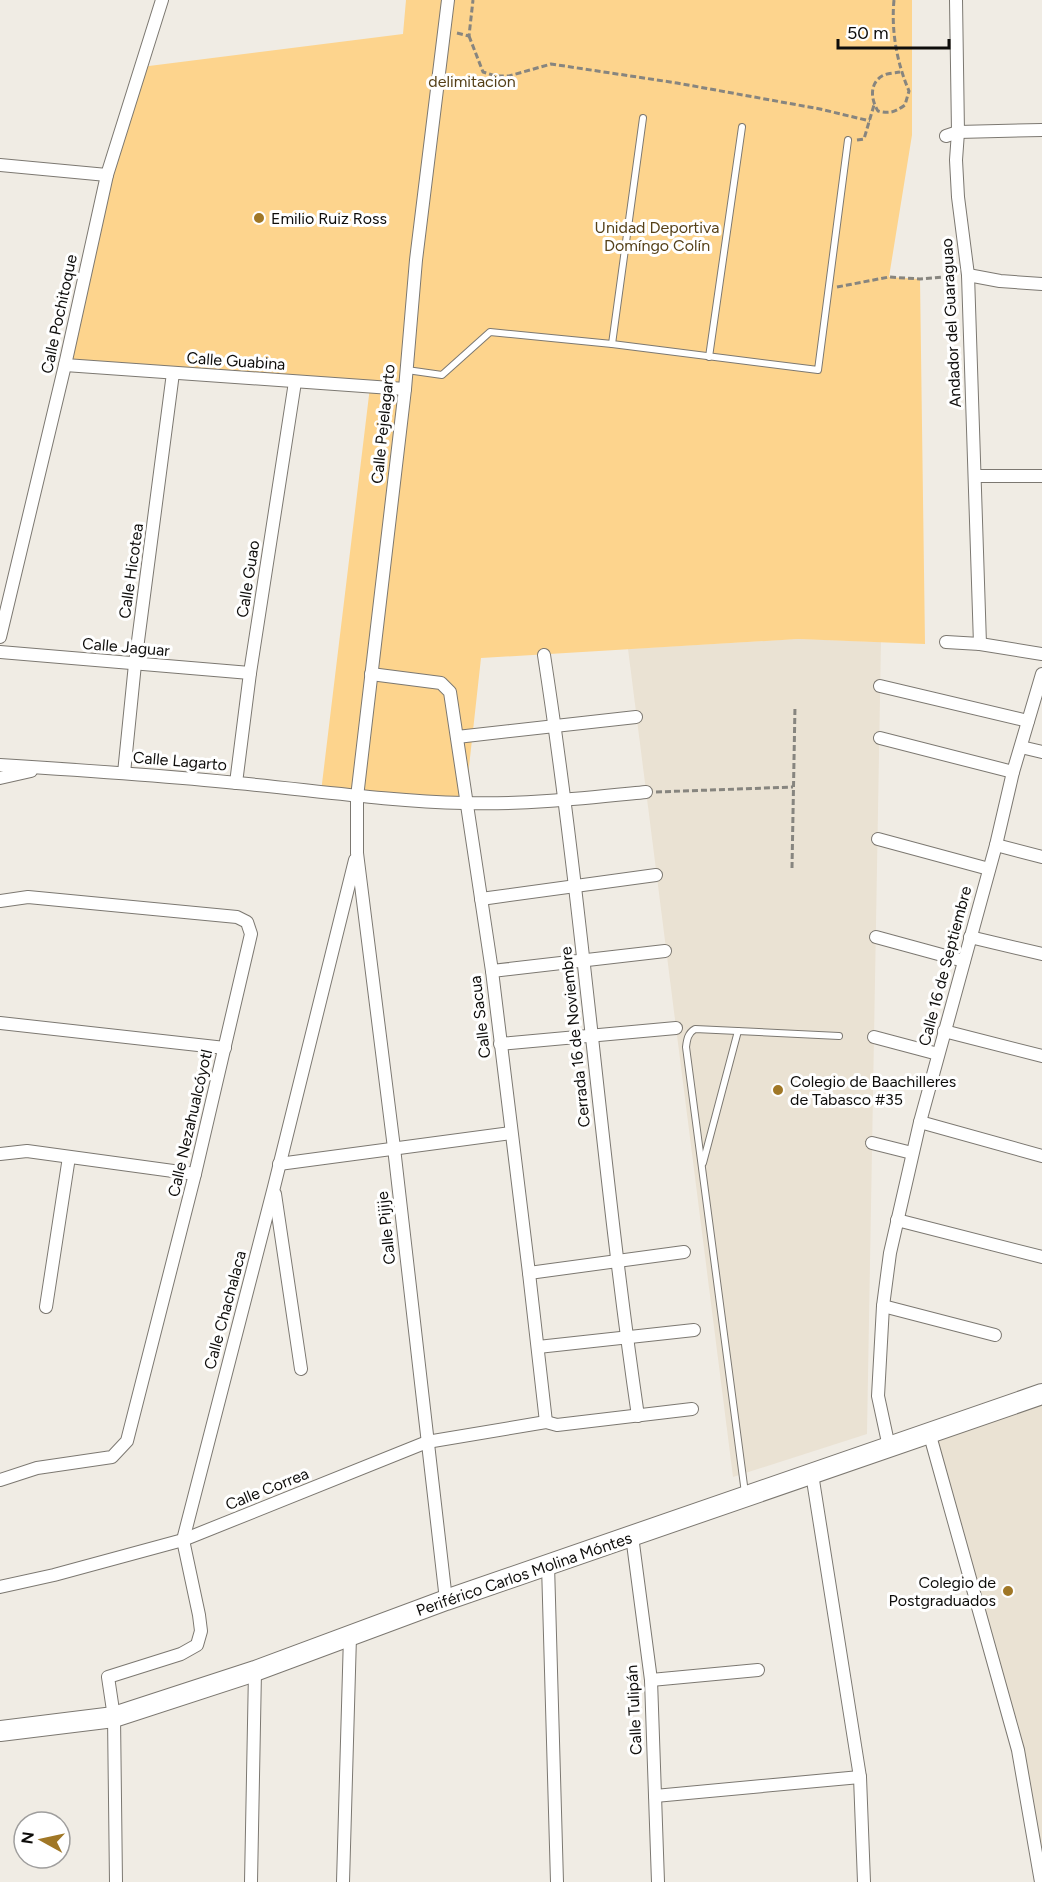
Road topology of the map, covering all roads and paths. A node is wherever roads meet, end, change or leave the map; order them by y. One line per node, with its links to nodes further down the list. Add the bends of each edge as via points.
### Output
1 (162, 0): 18 (street, Calle Pochitoque)
2 (448, 0): 6 (street, Calle Pejelagarto)
3 (473, 0): 7 (path)
4 (894, 0): 8 (path)
5 (956, 0): 14 (street, Andador del Guaraguao)
6 (444, 29): 7 (path); 25 (street, Calle Pejelagarto)
7 (469, 36): 11 (path, via 483,72 495,76 551,64 776,101)
8 (900, 72): 9 (path, via 878,79 872,89); 9 (path, via 909,91 905,105 887,113 878,111)
9 (874, 105): 11 (path)
10 (644, 118): 22 (lane)
11 (870, 121): 16 (path, via 864,139)
12 (742, 128): 23 (lane)
13 (1042, 130): 14 (street)
14 (958, 132): 15 (street); 19 (street, Andador del Guaraguao, via 958,197)
15 (946, 136)
16 (848, 140): 21 (lane)
17 (0, 165): 18 (street)
18 (107, 175): 24 (street, Calle Pochitoque)
19 (968, 275): 20 (street); 21 (path, via 889,277); 29 (street, Andador del Guaraguao)
20 (1042, 284)
21 (830, 288): 23 (lane, via 818,370)
22 (612, 344): 23 (lane); 25 (lane, via 490,332 442,375)
23 (709, 357)
24 (65, 365): 26 (street, Calle Guabina); 31 (street, Calle Pochitoque)
25 (406, 370): 28 (street, Calle Pejelagarto)
26 (173, 373): 27 (street, Calle Guabina); 37 (street, Calle Hicotea)
27 (295, 382): 28 (street, Calle Guabina); 38 (street, Calle Guao)
28 (405, 389): 39 (street, Calle Pejelagarto)
29 (976, 476): 30 (street); 33 (street, Andador del Guaraguao)
30 (1042, 476)
31 (0, 638)
32 (946, 642): 33 (street)
33 (980, 644): 35 (street)
34 (0, 652): 37 (street, Calle Jaguar)
35 (1042, 654)
36 (544, 655): 45 (street, Cerrada 16 de Noviembre)
37 (135, 664): 38 (street, Calle Jaguar); 53 (street, Calle Hicotea)
38 (250, 673): 55 (street, Calle Guao)
39 (371, 674): 46 (street, Calle Sacua, via 441,683 450,692); 58 (street, Calle Pejelagarto)
40 (1042, 674): 44 (street, Calle 16 de Septiembre)
41 (880, 686): 44 (street)
42 (795, 706): 56 (path)
43 (636, 717): 45 (street)
44 (1028, 721): 48 (street, Calle 16 de Septiembre)
45 (555, 726): 46 (street); 59 (street, Cerrada 16 de Noviembre)
46 (457, 737): 60 (street, Calle Sacua)
47 (880, 738): 52 (street)
48 (1021, 747): 49 (street); 52 (street, Calle 16 de Septiembre)
49 (1042, 752)
50 (0, 765): 51 (street, Calle Lagarto)
51 (42, 768): 53 (street, Calle Lagarto); 54 (street)
52 (1013, 772): 62 (street, Calle 16 de Septiembre)
53 (124, 773): 55 (street, Calle Lagarto)
54 (0, 778)
55 (236, 783): 58 (street, Calle Lagarto)
56 (793, 787): 57 (path); 65 (path)
57 (646, 792): 59 (street, Calle Lagarto)
58 (357, 797): 60 (street, Calle Lagarto); 63 (street, Calle Pejelagarto)
59 (565, 800): 60 (street, Calle Lagarto); 68 (street, Cerrada 16 de Noviembre)
60 (465, 803): 69 (street, Calle Sacua)
61 (878, 839): 66 (street)
62 (996, 845): 64 (street); 66 (street, Calle 16 de Septiembre)
63 (357, 853): 92 (street, Calle Pijije); 97 (street, Calle Chachalaca)
64 (1042, 857)
65 (792, 868)
66 (989, 869): 72 (street, Calle 16 de Septiembre)
67 (656, 875): 68 (street)
68 (575, 886): 69 (street); 76 (street, Cerrada 16 de Noviembre)
69 (481, 899): 77 (street, Calle Sacua)
70 (0, 902): 86 (street, Calle Nezahualcóyotl, via 28,897 237,917 247,922 251,934)
71 (876, 937): 75 (street)
72 (970, 937): 74 (street); 75 (street, Calle 16 de Septiembre)
73 (665, 951): 76 (street)
74 (1042, 954)
75 (964, 961): 80 (street, Calle 16 de Septiembre)
76 (584, 962): 77 (street); 82 (street, Cerrada 16 de Noviembre)
77 (492, 971): 85 (street, Calle Sacua)
78 (0, 1023): 86 (street)
79 (676, 1028): 82 (street)
80 (945, 1030): 87 (street, Calle 16 de Septiembre); 88 (street)
81 (738, 1031): 83 (lane); 98 (lane); 98 (lane, via 695,1029 687,1039)
82 (591, 1034): 85 (street); 104 (street, Cerrada 16 de Noviembre)
83 (839, 1036)
84 (874, 1037): 87 (street)
85 (500, 1044): 90 (street, Calle Sacua)
86 (225, 1048): 99 (street, Calle Nezahualcóyotl)
87 (938, 1054): 89 (street, Calle 16 de Septiembre)
88 (1042, 1056)
89 (920, 1122): 93 (street, Calle 16 de Septiembre); 95 (street)
90 (511, 1133): 92 (street); 105 (street, Calle Sacua)
91 (872, 1143): 93 (street)
92 (394, 1148): 97 (street); 118 (street, Calle Pijije)
93 (912, 1153): 101 (street, Calle 16 de Septiembre)
94 (0, 1154): 96 (street, via 27,1151)
95 (1042, 1156)
96 (69, 1157): 99 (street); 107 (street)
97 (279, 1164): 100 (street, Calle Chachalaca)
98 (702, 1166): 122 (lane)
99 (195, 1174): 121 (street, Calle Nezahualcóyotl, via 127,1441 112,1457 37,1468)
100 (274, 1187): 112 (street); 124 (street, Calle Chachalaca)
101 (897, 1220): 103 (street); 106 (street, Calle 16 de Septiembre)
102 (684, 1252): 104 (street)
103 (1042, 1257)
104 (618, 1261): 105 (street); 110 (street, Cerrada 16 de Noviembre)
105 (529, 1272): 111 (street, Calle Sacua)
106 (883, 1306): 109 (street); 119 (street, Calle 16 de Septiembre, via 878,1396)
107 (46, 1307)
108 (694, 1330): 110 (street)
109 (995, 1335)
110 (627, 1336): 111 (street); 115 (street, Cerrada 16 de Noviembre)
111 (538, 1347): 116 (street, Calle Sacua)
112 (301, 1370)
113 (1031, 1400): 117 (main road, Periférico Carlos Molina Móntes)
114 (692, 1408): 115 (street, Calle Correa)
115 (638, 1416): 116 (street, Calle Correa, via 552,1425)
116 (546, 1422): 118 (street, Calle Correa)
117 (929, 1432): 119 (main road, Periférico Carlos Molina Móntes); 142 (street, via 1018,1750)
118 (427, 1442): 124 (street, Calle Correa); 127 (street, Calle Pijije)
119 (889, 1447): 120 (main road, Periférico Carlos Molina Móntes)
120 (812, 1474): 122 (main road, Periférico Carlos Molina Móntes); 134 (street)
121 (0, 1480)
122 (746, 1496): 123 (main road, Periférico Carlos Molina Móntes)
123 (632, 1536): 125 (main road, Periférico Carlos Molina Móntes); 131 (street, Calle Tulipán)
124 (183, 1540): 126 (street, Calle Correa); 132 (street, Calle Chachalaca, via 200,1623 197,1645 181,1654 108,1677)
125 (548, 1565): 127 (main road, Periférico Carlos Molina Móntes); 139 (street)
126 (0, 1587)
127 (446, 1600): 128 (main road, Periférico Carlos Molina Móntes)
128 (350, 1636): 130 (main road, Periférico Carlos Molina Móntes); 138 (street)
129 (758, 1670): 131 (street)
130 (255, 1671): 132 (main road, Periférico Carlos Molina Móntes); 137 (street)
131 (651, 1680): 135 (street, Calle Tulipán)
132 (114, 1717): 133 (main road, Periférico Carlos Molina Móntes); 136 (street)
133 (0, 1731)
134 (860, 1777): 135 (street); 141 (street)
135 (655, 1796): 140 (street, Calle Tulipán)
136 (116, 1882)
137 (251, 1882)
138 (343, 1882)
139 (557, 1882)
140 (658, 1882)
141 (864, 1882)
142 (1041, 1882)

